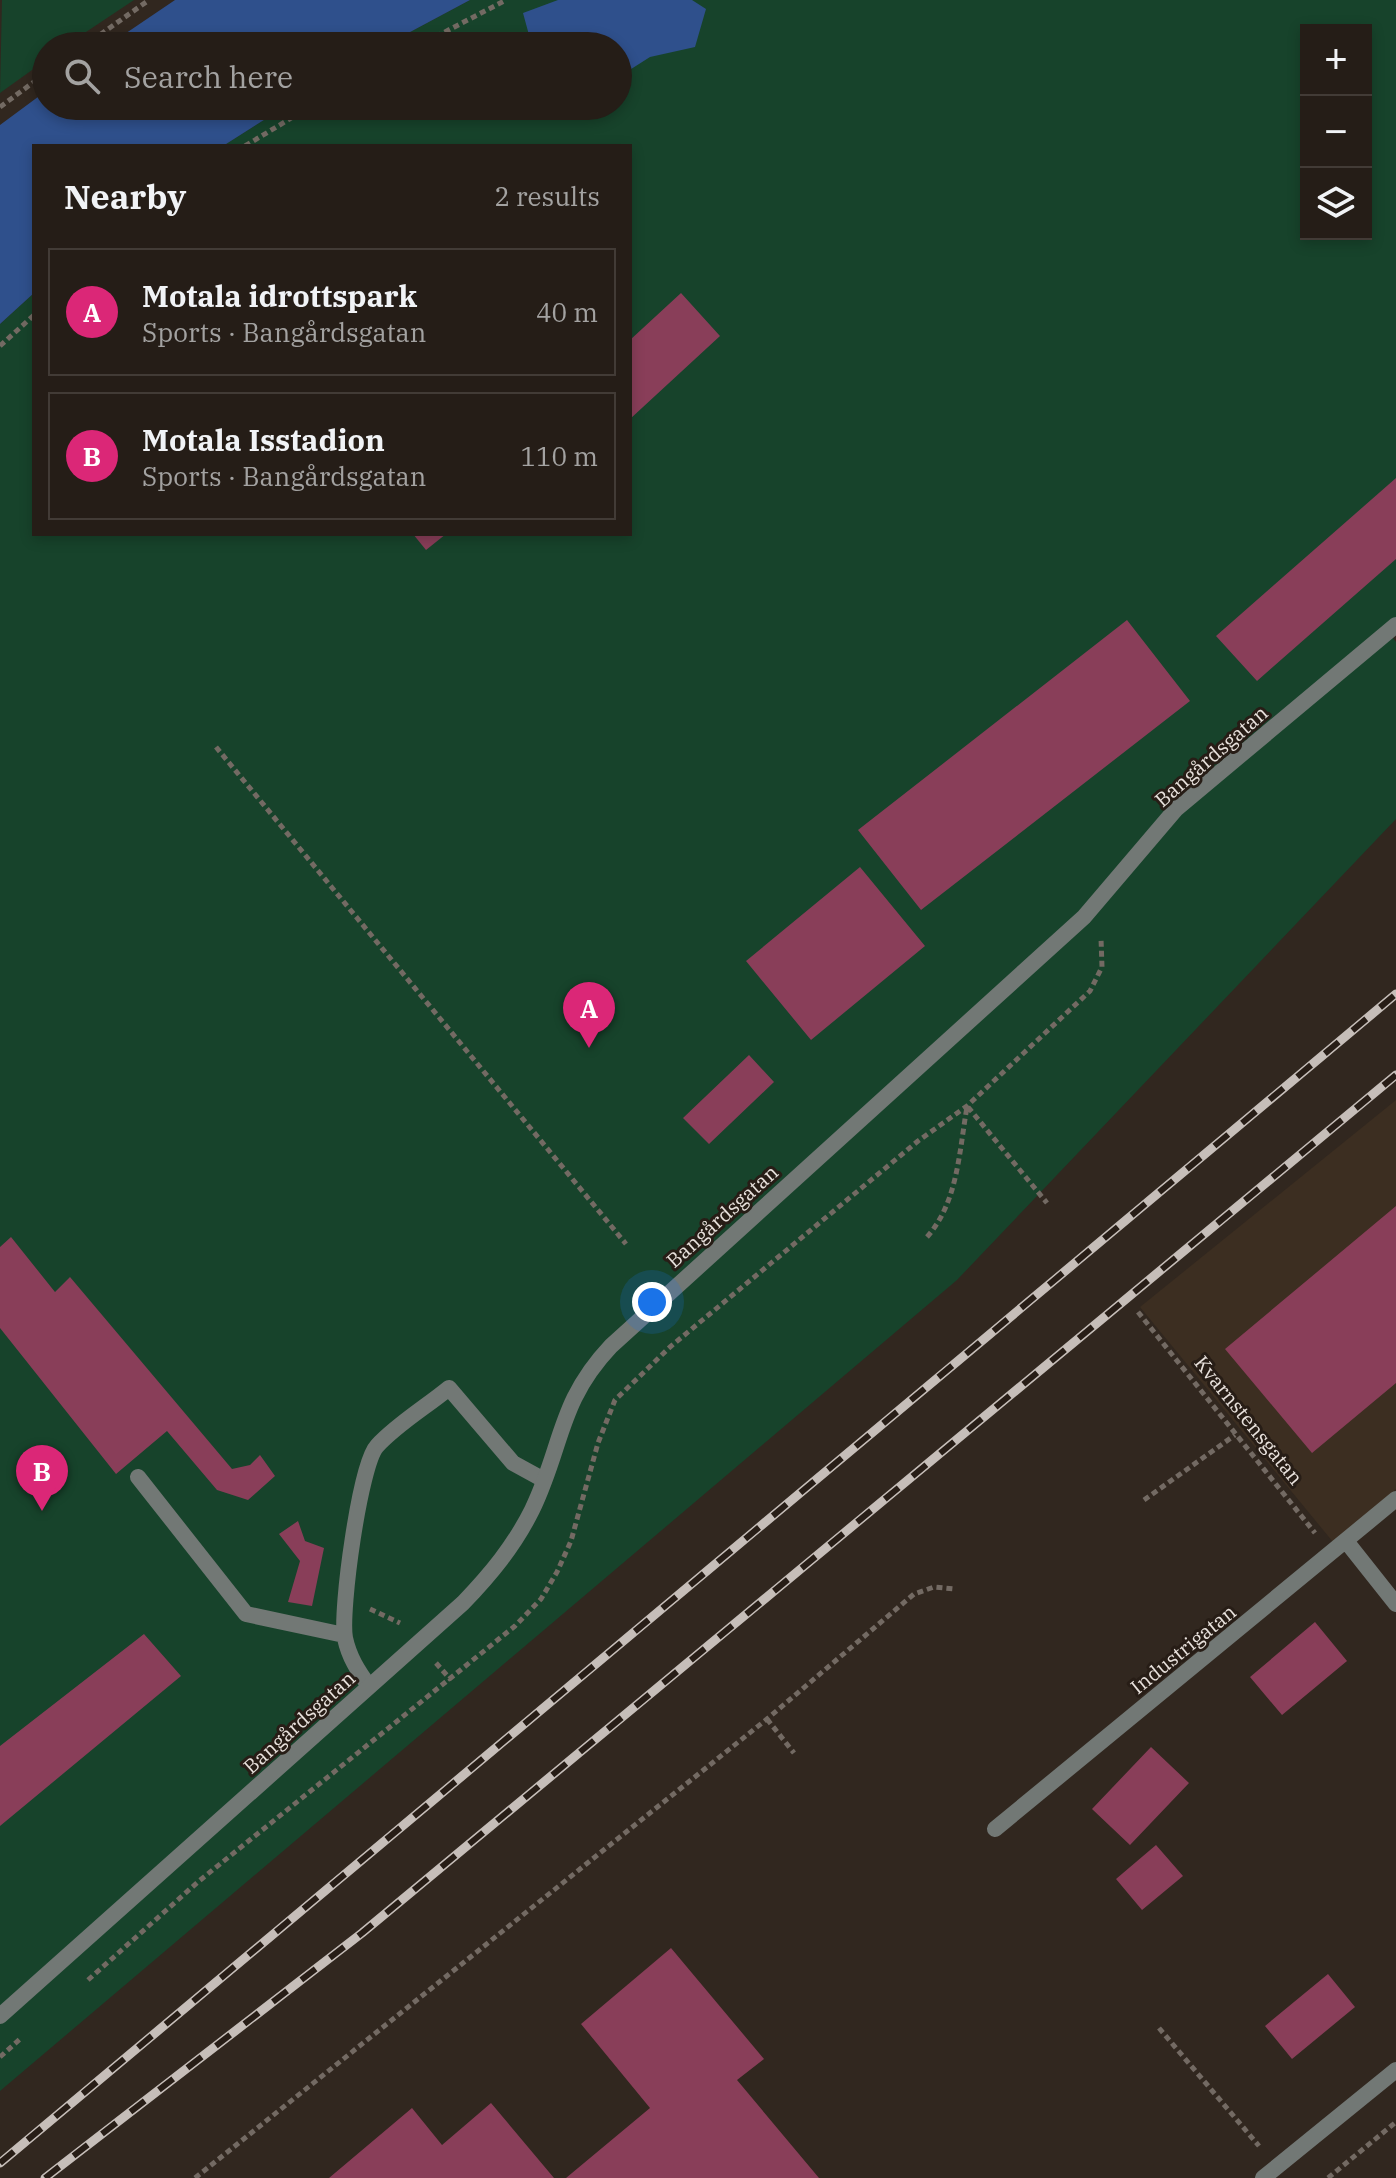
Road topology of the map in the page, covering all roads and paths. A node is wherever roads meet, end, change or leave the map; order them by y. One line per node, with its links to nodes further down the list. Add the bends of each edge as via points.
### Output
1 (149, 0): 3 (path)
2 (506, 0): 4 (path)
3 (104, 32)
4 (445, 32)
5 (32, 83): 6 (path)
6 (0, 107)
7 (288, 120): 8 (path)
8 (248, 144)
9 (32, 317): 10 (path)
10 (0, 346)
11 (1396, 625): 13 (street, Bangårdsgatan, via 1176,809)
12 (216, 747): 17 (path)
13 (1084, 917): 14 (path, via 1102,939 1098,980); 21 (street, Bangårdsgatan, via 611,1346 576,1390)
14 (967, 1106): 15 (path); 16 (path, via 952,1191)
15 (1047, 1203)
16 (927, 1237)
17 (626, 1244)
18 (1138, 1312): 19 (path, Kvarnstensgatan)
19 (1235, 1435): 23 (path); 25 (path, Kvarnstensgatan)
20 (138, 1477): 28 (street, via 246,1614)
21 (544, 1480): 28 (street, via 513,1463 449,1388 375,1448 351,1552); 29 (street, Bangårdsgatan, via 519,1533 493,1571)
22 (1396, 1499): 24 (street, Industrigatan)
23 (1144, 1500)
24 (1346, 1541): 25 (street, Industrigatan); 27 (street)
25 (1331, 1553): 32 (street, Industrigatan)
26 (954, 1589): 30 (path, via 934,1587 914,1594)
27 (1396, 1604)
28 (344, 1635): 29 (street, via 352,1663)
29 (369, 1686): 33 (street, Bangårdsgatan)
30 (767, 1719): 31 (path); 38 (path)
31 (794, 1753)
32 (995, 1829)
33 (0, 2016)
34 (1159, 2028): 37 (path)
35 (1396, 2070): 37 (street)
36 (1396, 2122): 40 (path)
37 (1277, 2166): 39 (street)
38 (195, 2178)
39 (1263, 2178)
40 (1328, 2178)

